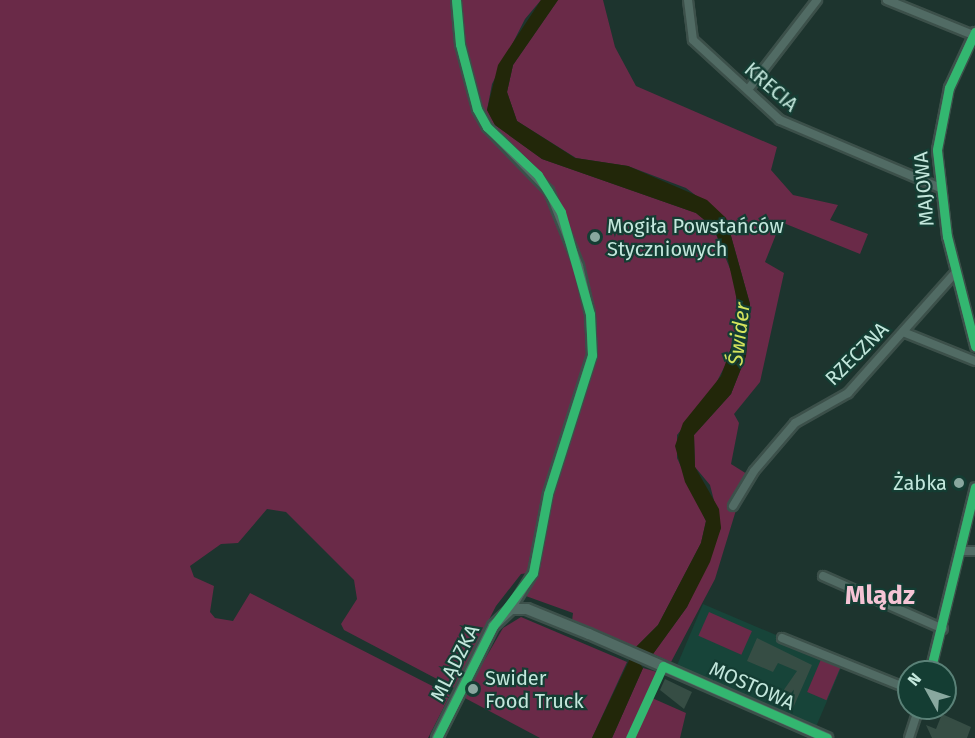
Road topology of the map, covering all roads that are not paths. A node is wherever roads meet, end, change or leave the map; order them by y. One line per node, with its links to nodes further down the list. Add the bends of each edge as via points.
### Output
1 (456, 0): 17 (street, via 460,44 477,109 487,127 549,191 579,266 590,314 592,355 549,494 533,573)
2 (688, 0): 6 (street, KRECIA, via 693,40)
3 (817, 0): 6 (street)
4 (887, 0): 5 (street)
5 (974, 33): 7 (street, MAJOWA, via 939,122)
6 (750, 87): 7 (street, KRECIA, via 780,120)
7 (940, 188): 8 (street, MAJOWA)
8 (954, 274): 9 (street, RZECZNA); 10 (street, MAJOWA)
9 (903, 332): 11 (street); 13 (street, RZECZNA, via 848,393 795,423 753,471)
10 (975, 346)
11 (975, 361)
12 (975, 487): 14 (street)
13 (733, 506)
14 (961, 551): 15 (street); 18 (street)
15 (975, 551)
16 (823, 576): 18 (street)
17 (511, 609): 23 (street, MLĄDZKA, via 493,626); 24 (street, MOSTOWA, via 527,609)
18 (943, 629): 20 (street)
19 (782, 638): 21 (street)
20 (934, 660)
21 (897, 684)
22 (915, 720): 25 (street)
23 (436, 738)
24 (827, 738)
25 (909, 738)

